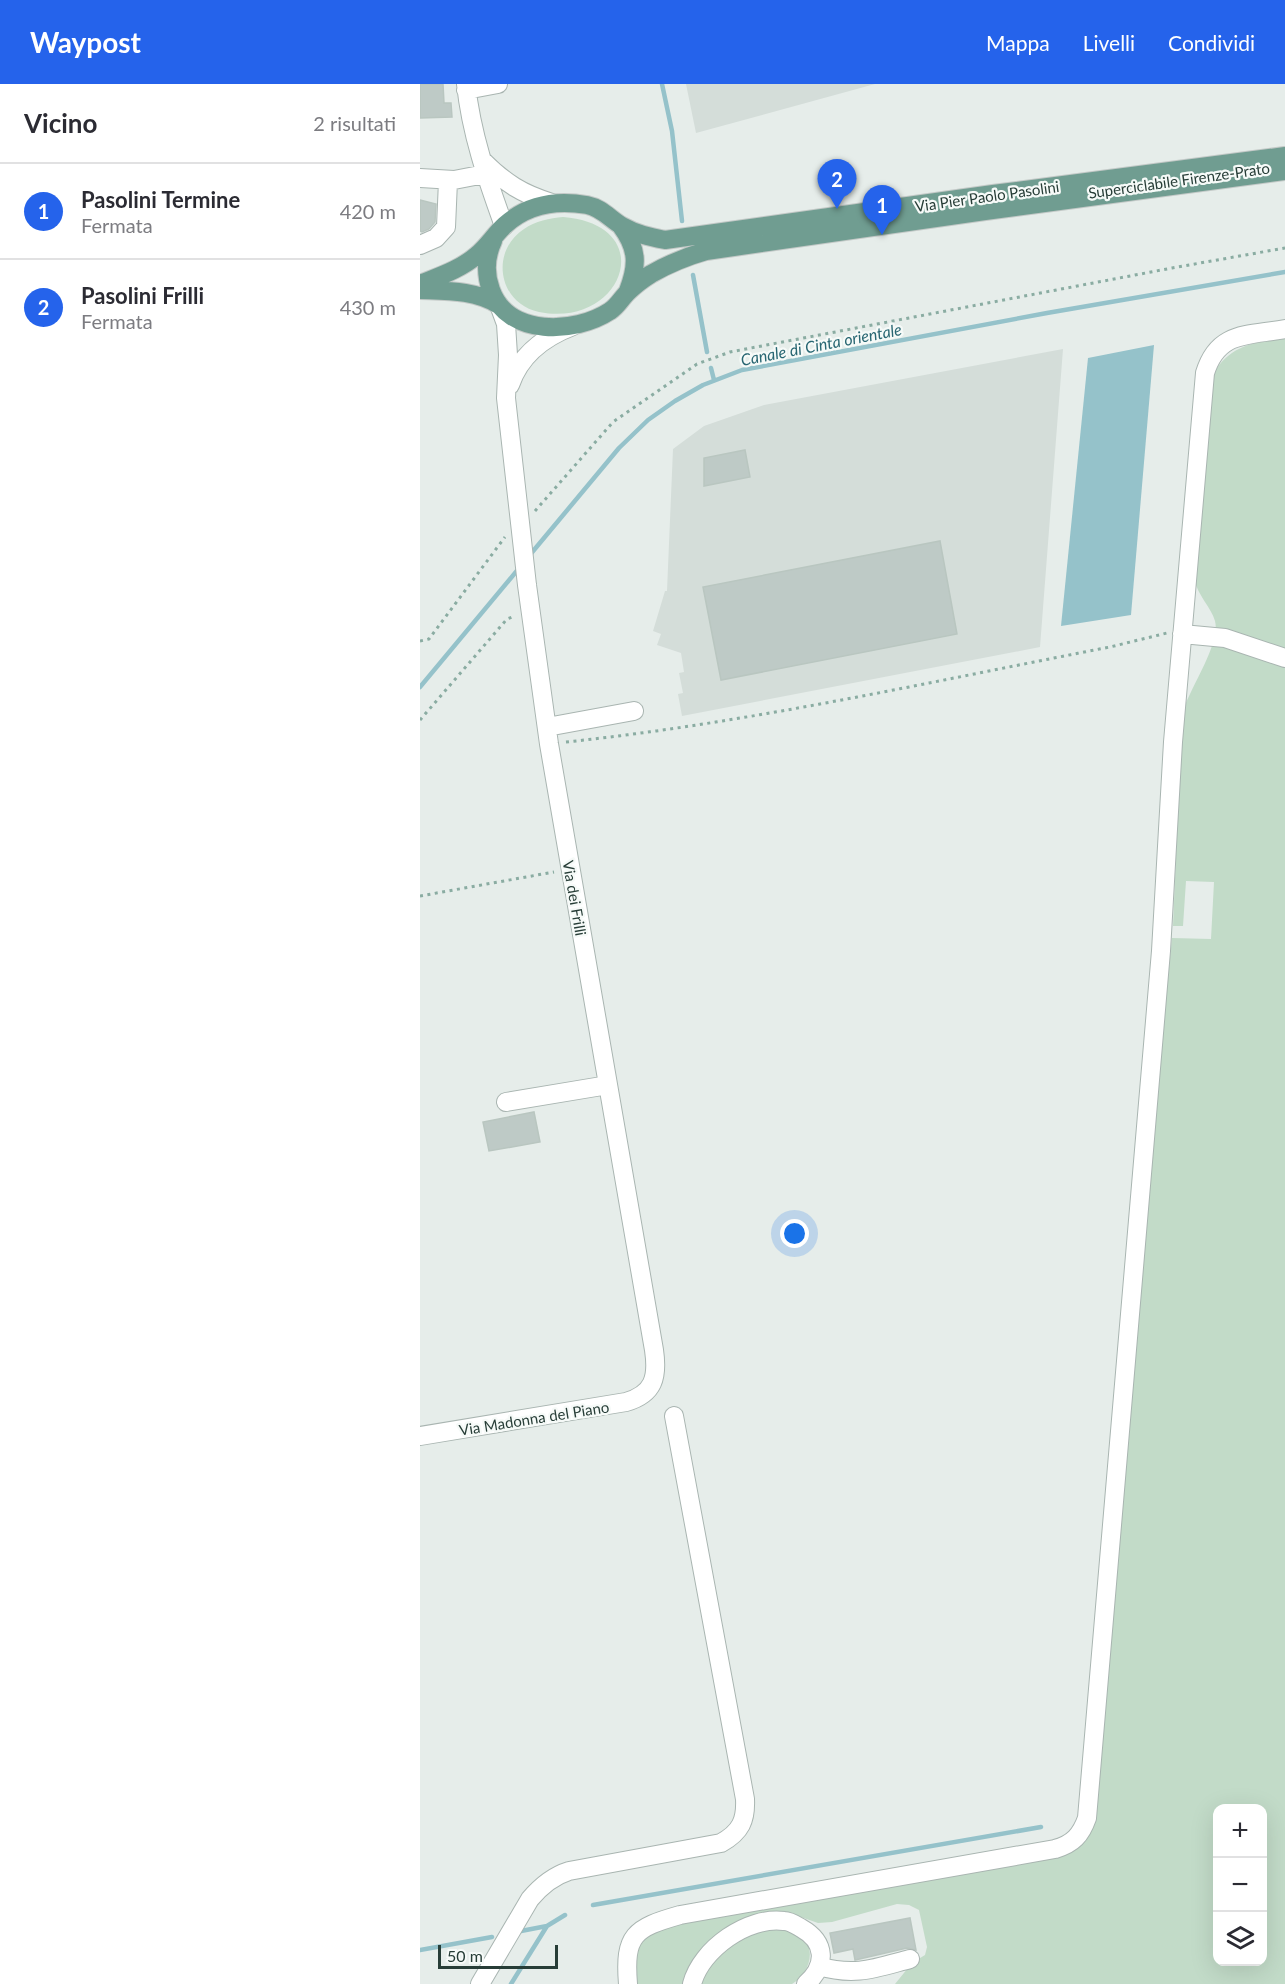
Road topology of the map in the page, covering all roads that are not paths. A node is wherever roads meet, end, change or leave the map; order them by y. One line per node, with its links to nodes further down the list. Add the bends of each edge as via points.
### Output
1 (498, 84): 2 (street)
2 (466, 87): 4 (street)
3 (1285, 156): 9 (main road, Via Pier Paolo Pasolini, via 665,240 640,235)
4 (483, 166): 7 (street); 8 (street, via 528,195); 10 (street)
5 (1285, 171): 14 (main road, Via Pier Paolo Pasolini, via 706,251 675,260)
6 (420, 178): 7 (street)
7 (448, 181): 11 (street, via 446,227 436,238)
8 (552, 203): 9 (main road, Via Pier Paolo Pasolini, via 588,206 603,211); 10 (main road, Via Pier Paolo Pasolini, via 519,214)
9 (620, 225): 14 (main road, Via Pier Paolo Pasolini, via 634,247 633,278)
10 (499, 231): 12 (main road, Via Pier Paolo Pasolini, via 468,262); 15 (main road, via 489,250 487,268 488,285)
11 (420, 245)
12 (420, 284)
13 (420, 290): 15 (main road, Via Pier Paolo Pasolini, via 481,295)
14 (628, 291): 16 (main road, Via Pier Paolo Pasolini, via 610,311)
15 (499, 305): 16 (main road, Via Pier Paolo Pasolini, via 530,325 555,329); 18 (street, Via dei Frilli, via 507,337)
16 (578, 324): 18 (street, Via dei Frilli, via 541,341 514,375)
17 (1285, 329): 19 (street, via 1231,339 1215,349 1209,359 1204,373)
18 (506, 399): 22 (street, Via dei Frilli)
19 (1175, 634): 20 (street, via 1225,638); 31 (street, via 1161,951 1084,1825 1072,1842 1055,1849 650,1923 634,1937 629,1948 625,1961)
20 (1285, 658)
21 (634, 711): 22 (street)
22 (548, 735): 23 (street, Via dei Frilli)
23 (608, 1085): 24 (street); 25 (street, Via dei Frilli, via 656,1362 654,1380)
24 (506, 1102)
25 (646, 1392): 27 (street, Via Madonna del Piano, via 635,1400 617,1404)
26 (674, 1416): 30 (street, via 745,1798 745,1816 737,1833 721,1843 561,1874 537,1890)
27 (420, 1436)
28 (910, 1959): 29 (street, via 857,1972)
29 (819, 1966): 32 (street, via 821,1951 811,1935 795,1924 772,1921 728,1937 705,1957); 33 (street)
30 (480, 1984)
31 (628, 1984)
32 (692, 1984)
33 (806, 1984)

